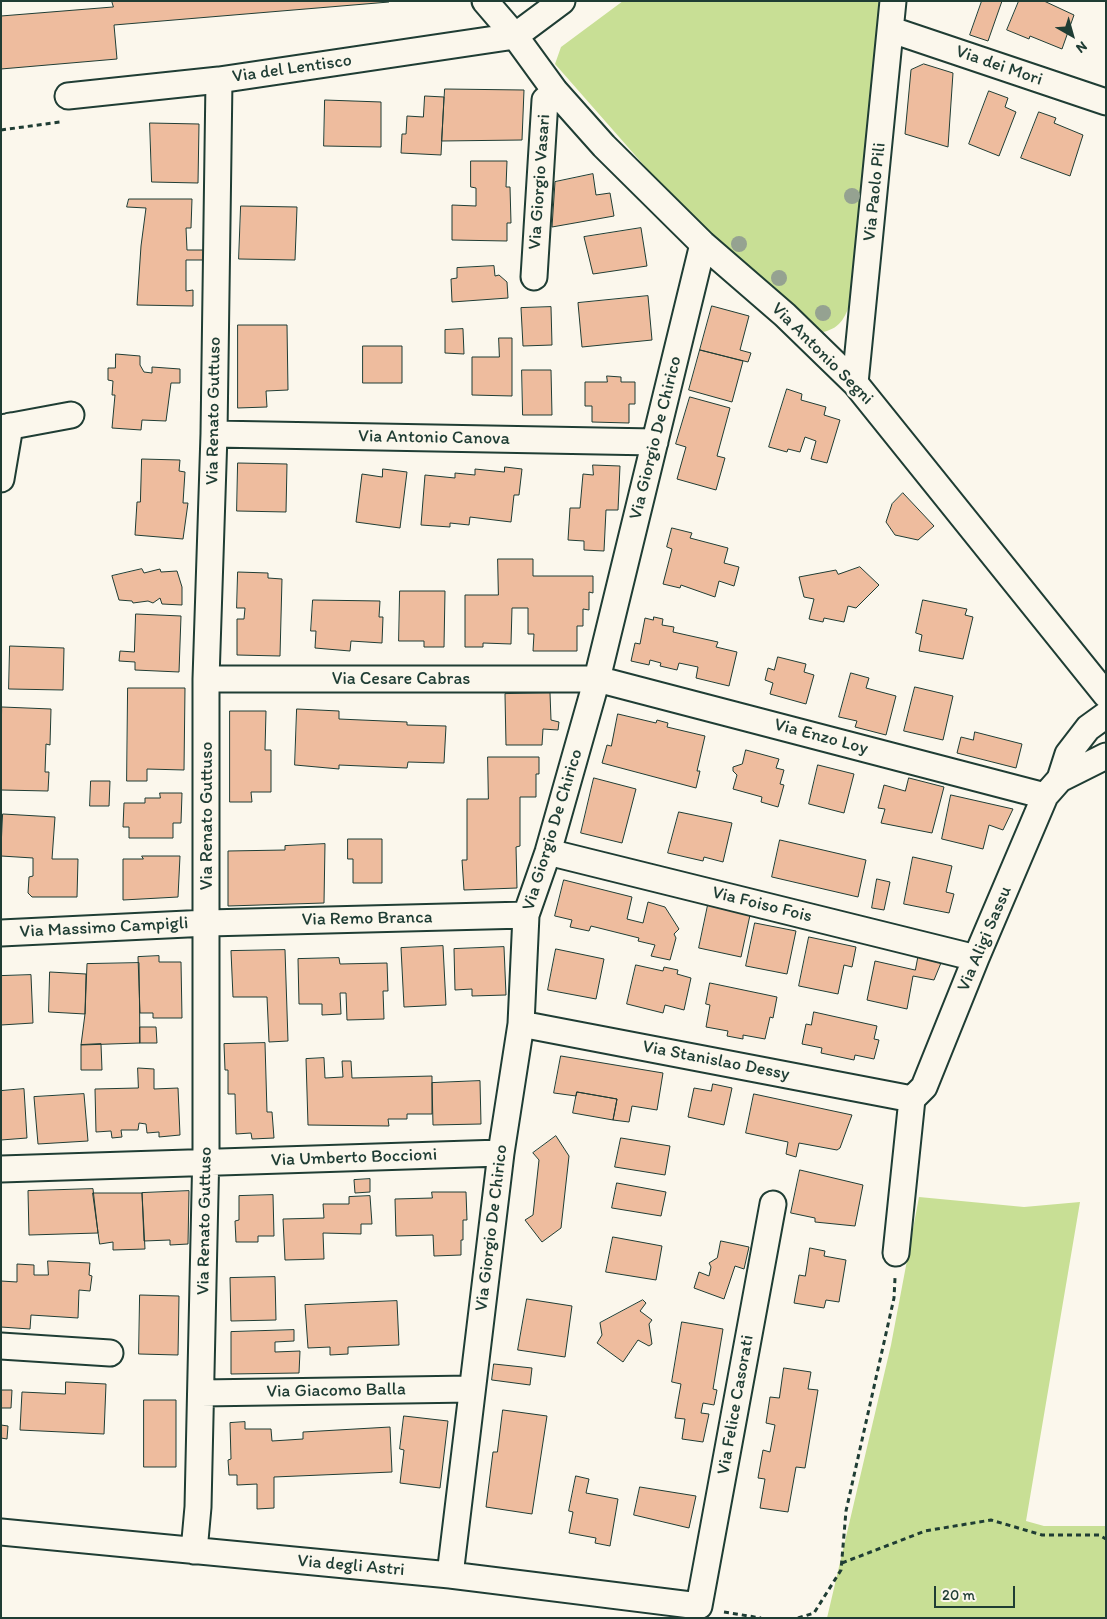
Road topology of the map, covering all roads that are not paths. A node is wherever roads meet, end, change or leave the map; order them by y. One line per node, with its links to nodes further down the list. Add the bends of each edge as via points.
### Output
1 (485, 1): 5 (street, Via Antonio Segni)
2 (562, 1): 5 (street)
3 (893, 1): 4 (street, Via Paolo Pili)
4 (892, 30): 9 (street, Via dei Mori); 12 (street, Via Paolo Pili)
5 (515, 36): 6 (street, Via del Lentisco); 7 (street, Via Antonio Segni)
6 (219, 80): 8 (street, Via del Lentisco); 15 (street, Via Renato Guttuso)
7 (555, 91): 10 (street, Via Antonio Segni, via 604,146); 11 (street, Via Giorgio Vasari, via 545,100)
8 (68, 96)
9 (1106, 102)
10 (702, 244): 12 (street, Via Antonio Segni, via 785,315); 16 (street, Via Giorgio De Chirico)
11 (534, 277)
12 (855, 383): 20 (street, Via Antonio Segni)
13 (71, 415): 14 (street)
14 (6, 427): 17 (street)
15 (214, 434): 16 (street, Via Antonio Canova); 18 (street, Via Renato Guttuso)
16 (655, 442): 19 (street, Via Giorgio De Chirico)
17 (1, 479)
18 (206, 679): 19 (street, Via Cesare Cabras); 26 (street, Via Renato Guttuso)
19 (597, 679): 23 (street, Via Enzo Loy); 24 (street, Via Giorgio De Chirico)
20 (1106, 695)
21 (1106, 715): 23 (street, Via Aligi Sassu, via 1088,728 1068,754)
22 (1106, 756): 23 (street)
23 (1053, 787): 28 (street, Via Aligi Sassu)
24 (548, 852): 25 (street, Via Giorgio De Chirico); 28 (street, Via Foiso Fois)
25 (526, 915): 26 (street, Via Remo Branca); 29 (street, Via Giorgio De Chirico)
26 (208, 923): 27 (street, Via Massimo Campigli); 32 (street, Via Renato Guttuso)
27 (1, 933)
28 (976, 958): 30 (street, Via Aligi Sassu, via 924,1087)
29 (521, 1024): 30 (street, Via Stanislao Dessy); 31 (street, Via Giorgio De Chirico)
30 (912, 1099): 35 (street)
31 (501, 1153): 32 (street, Via Umberto Boccioni); 38 (street, Via Giorgio De Chirico)
32 (206, 1162): 33 (street, Via Umberto Boccioni); 39 (street, Via Renato Guttuso)
33 (1, 1169)
34 (773, 1204): 43 (street, Via Felice Casorati)
35 (896, 1253)
36 (1, 1346): 37 (street)
37 (110, 1353)
38 (471, 1389): 39 (street, Via Giacomo Balla); 42 (street, Via Giorgio De Chirico)
39 (201, 1393): 41 (street, Via Renato Guttuso)
40 (1, 1532): 41 (street, Via degli Astri)
41 (194, 1551): 42 (street, Via degli Astri)
42 (450, 1575): 43 (street, Via degli Astri)
43 (699, 1606)

